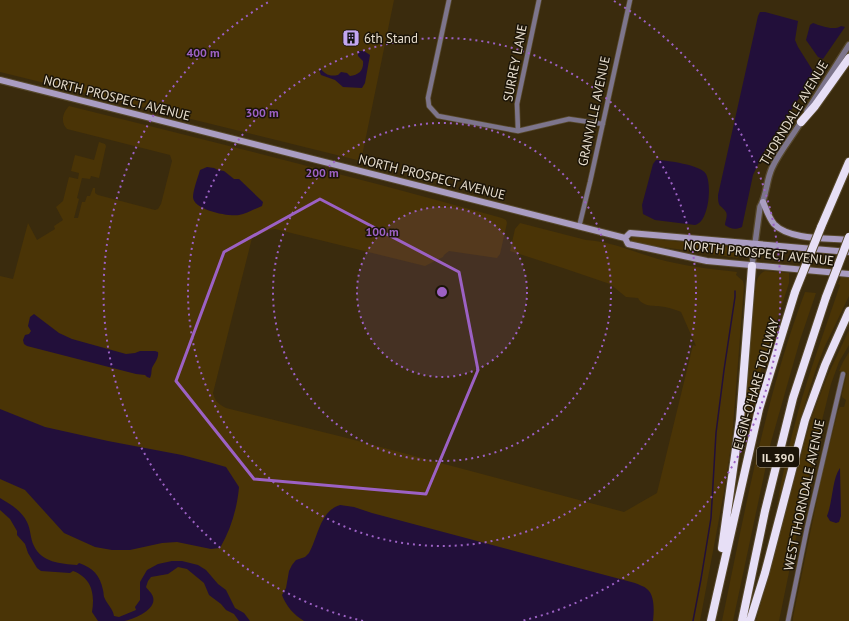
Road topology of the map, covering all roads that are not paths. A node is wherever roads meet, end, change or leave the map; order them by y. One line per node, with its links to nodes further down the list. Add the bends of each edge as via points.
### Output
1 (449, 0): 9 (street, via 428,98 429,106 438,116)
2 (539, 0): 9 (street, SURREY LANE, via 517,104)
3 (630, 0): 8 (street, GRANVILLE AVENUE)
4 (849, 45): 7 (street, THORNDALE AVENUE)
5 (849, 58): 7 (highway)
6 (0, 80): 12 (main road, NORTH PROSPECT AVENUE)
7 (801, 122): 11 (street, THORNDALE AVENUE, via 772,168)
8 (603, 124): 9 (street, via 569,119); 12 (street, GRANVILLE AVENUE)
9 (518, 131)
10 (849, 162): 22 (highway, ELGIN-O'HARE TOLLWAY / IL 390, bridge, via 795,292 759,409)
11 (763, 202): 15 (main road, via 774,224 785,232); 16 (street, THORNDALE AVENUE, via 760,207)
12 (579, 227): 14 (main road, NORTH PROSPECT AVENUE)
13 (849, 237): 24 (highway, IL 390, bridge, via 826,297 793,398 765,511)
14 (625, 238): 16 (main road, NORTH PROSPECT AVENUE, via 630,233); 18 (main road, NORTH PROSPECT AVENUE, via 628,244 659,252)
15 (849, 240)
16 (755, 245): 17 (main road, NORTH PROSPECT AVENUE); 18 (street, THORNDALE AVENUE)
17 (849, 252)
18 (752, 266): 19 (main road, NORTH PROSPECT AVENUE); 22 (highway, via 740,420)
19 (849, 274)
20 (849, 311): 25 (highway, via 825,365 805,420 765,574)
21 (843, 374): 26 (street, WEST THORNDALE AVENUE)
22 (715, 602): 23 (highway, ELGIN-O'HARE TOLLWAY / IL 390)
23 (711, 621)
24 (742, 621)
25 (750, 621)
26 (788, 621)

